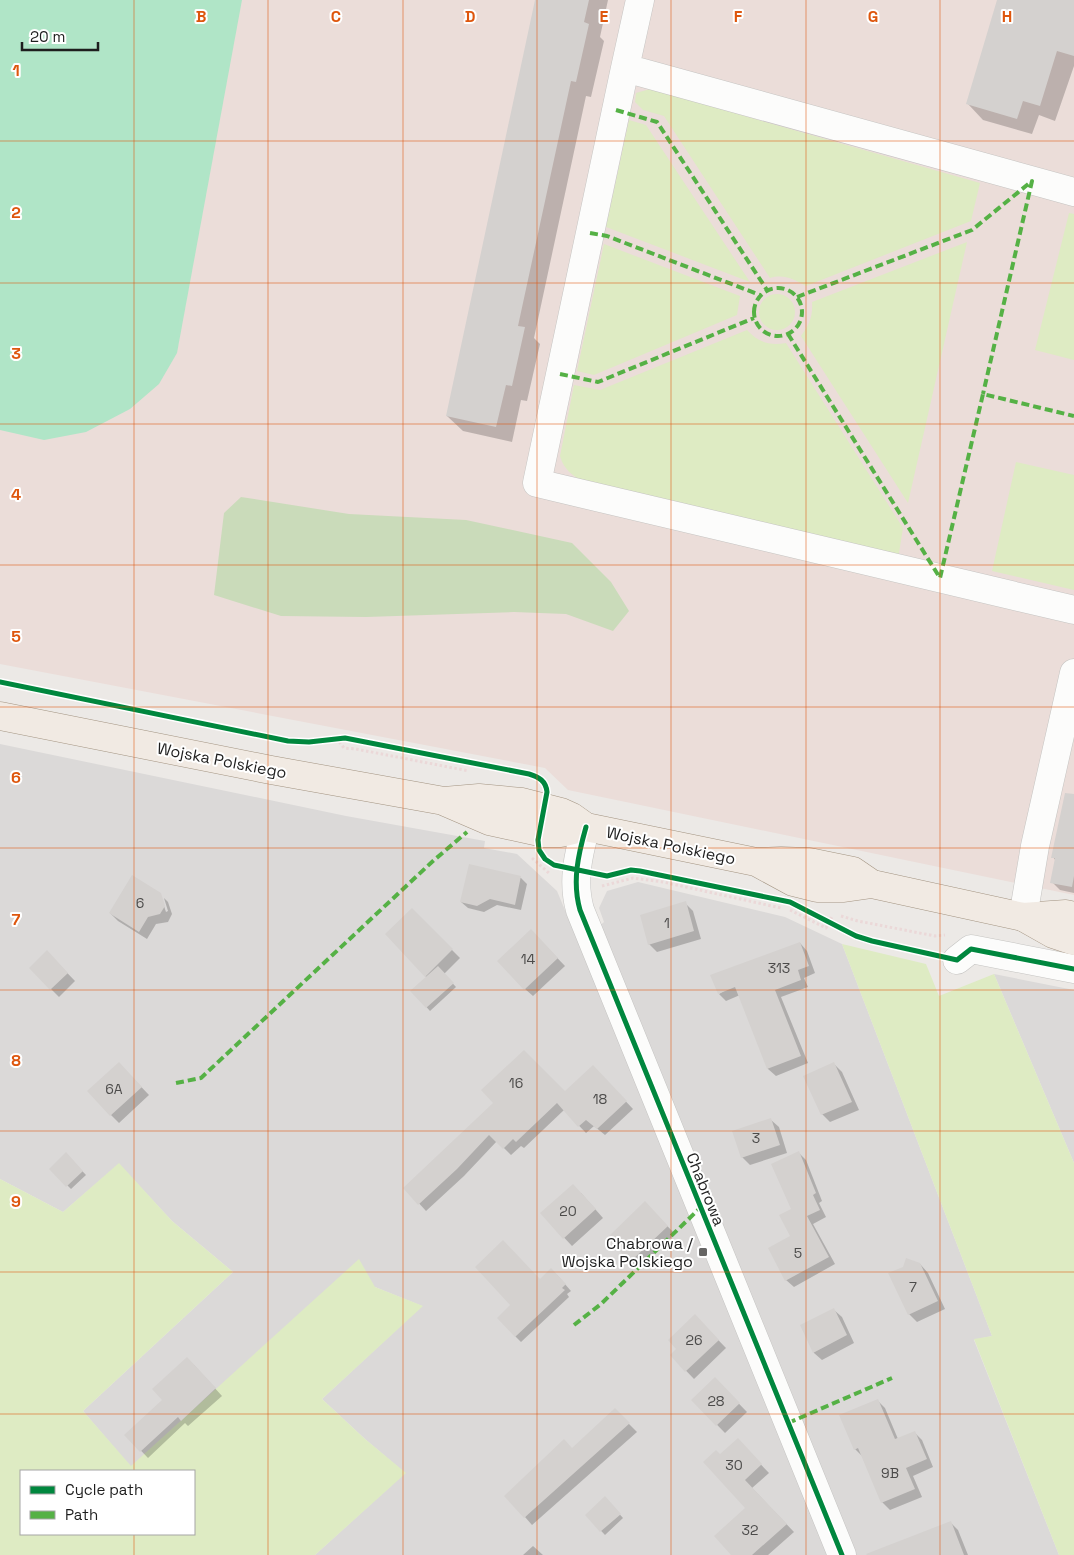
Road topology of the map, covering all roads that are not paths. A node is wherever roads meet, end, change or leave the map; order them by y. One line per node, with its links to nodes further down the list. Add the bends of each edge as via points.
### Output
1 (640, 0): 2 (street)
2 (625, 68): 3 (street); 4 (street, via 537,483)
3 (1074, 192)
4 (1074, 610)
5 (1074, 673): 8 (street, via 1035,846)
6 (0, 716): 7 (main road, Wojska Polskiego, via 444,801 479,798 522,802 561,812)
7 (586, 828): 8 (main road, Wojska Polskiego, via 756,862 809,862 853,872 872,884); 13 (street, Chabrowa, via 576,882 580,910)
8 (1023, 916): 9 (main road, Wojska Polskiego); 10 (main road, Wojska Polskiego, via 1053,934)
9 (1074, 916)
10 (1074, 941)
11 (957, 960): 12 (street, via 971,949)
12 (1074, 969)
13 (842, 1555)

